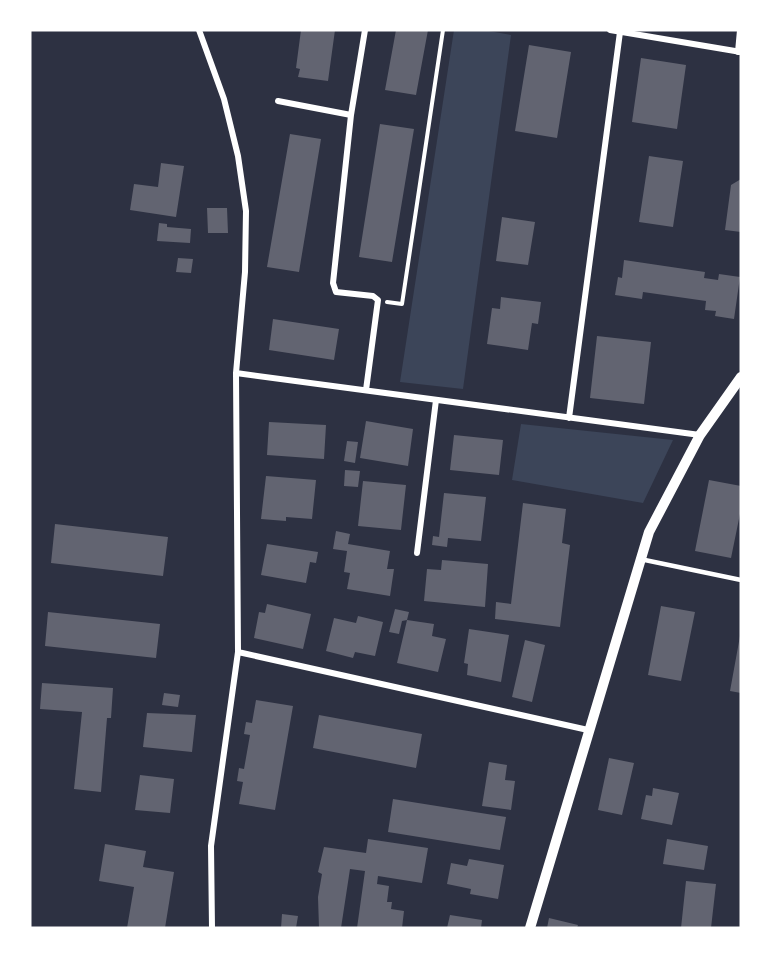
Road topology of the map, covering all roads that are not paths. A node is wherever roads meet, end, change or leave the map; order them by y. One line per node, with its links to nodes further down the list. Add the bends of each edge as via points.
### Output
1 (199, 30): 9 (street, via 224,99 246,211)
2 (365, 30): 8 (street)
3 (610, 30): 5 (street)
4 (740, 30): 6 (street)
5 (620, 32): 6 (street); 13 (street)
6 (740, 52)
7 (278, 101): 8 (street)
8 (351, 115): 11 (street, via 333,283 336,292 378,300)
9 (236, 373): 11 (street); 18 (street)
10 (741, 377): 14 (street)
11 (366, 390): 12 (street)
12 (436, 400): 13 (street); 15 (street)
13 (569, 418): 14 (street)
14 (700, 435): 16 (street, via 649,532)
15 (417, 553)
16 (640, 559): 17 (lane); 19 (street)
17 (741, 580)
18 (238, 652): 19 (street); 20 (street, via 211,846)
19 (588, 730): 21 (street)
20 (212, 928)
21 (530, 928)

